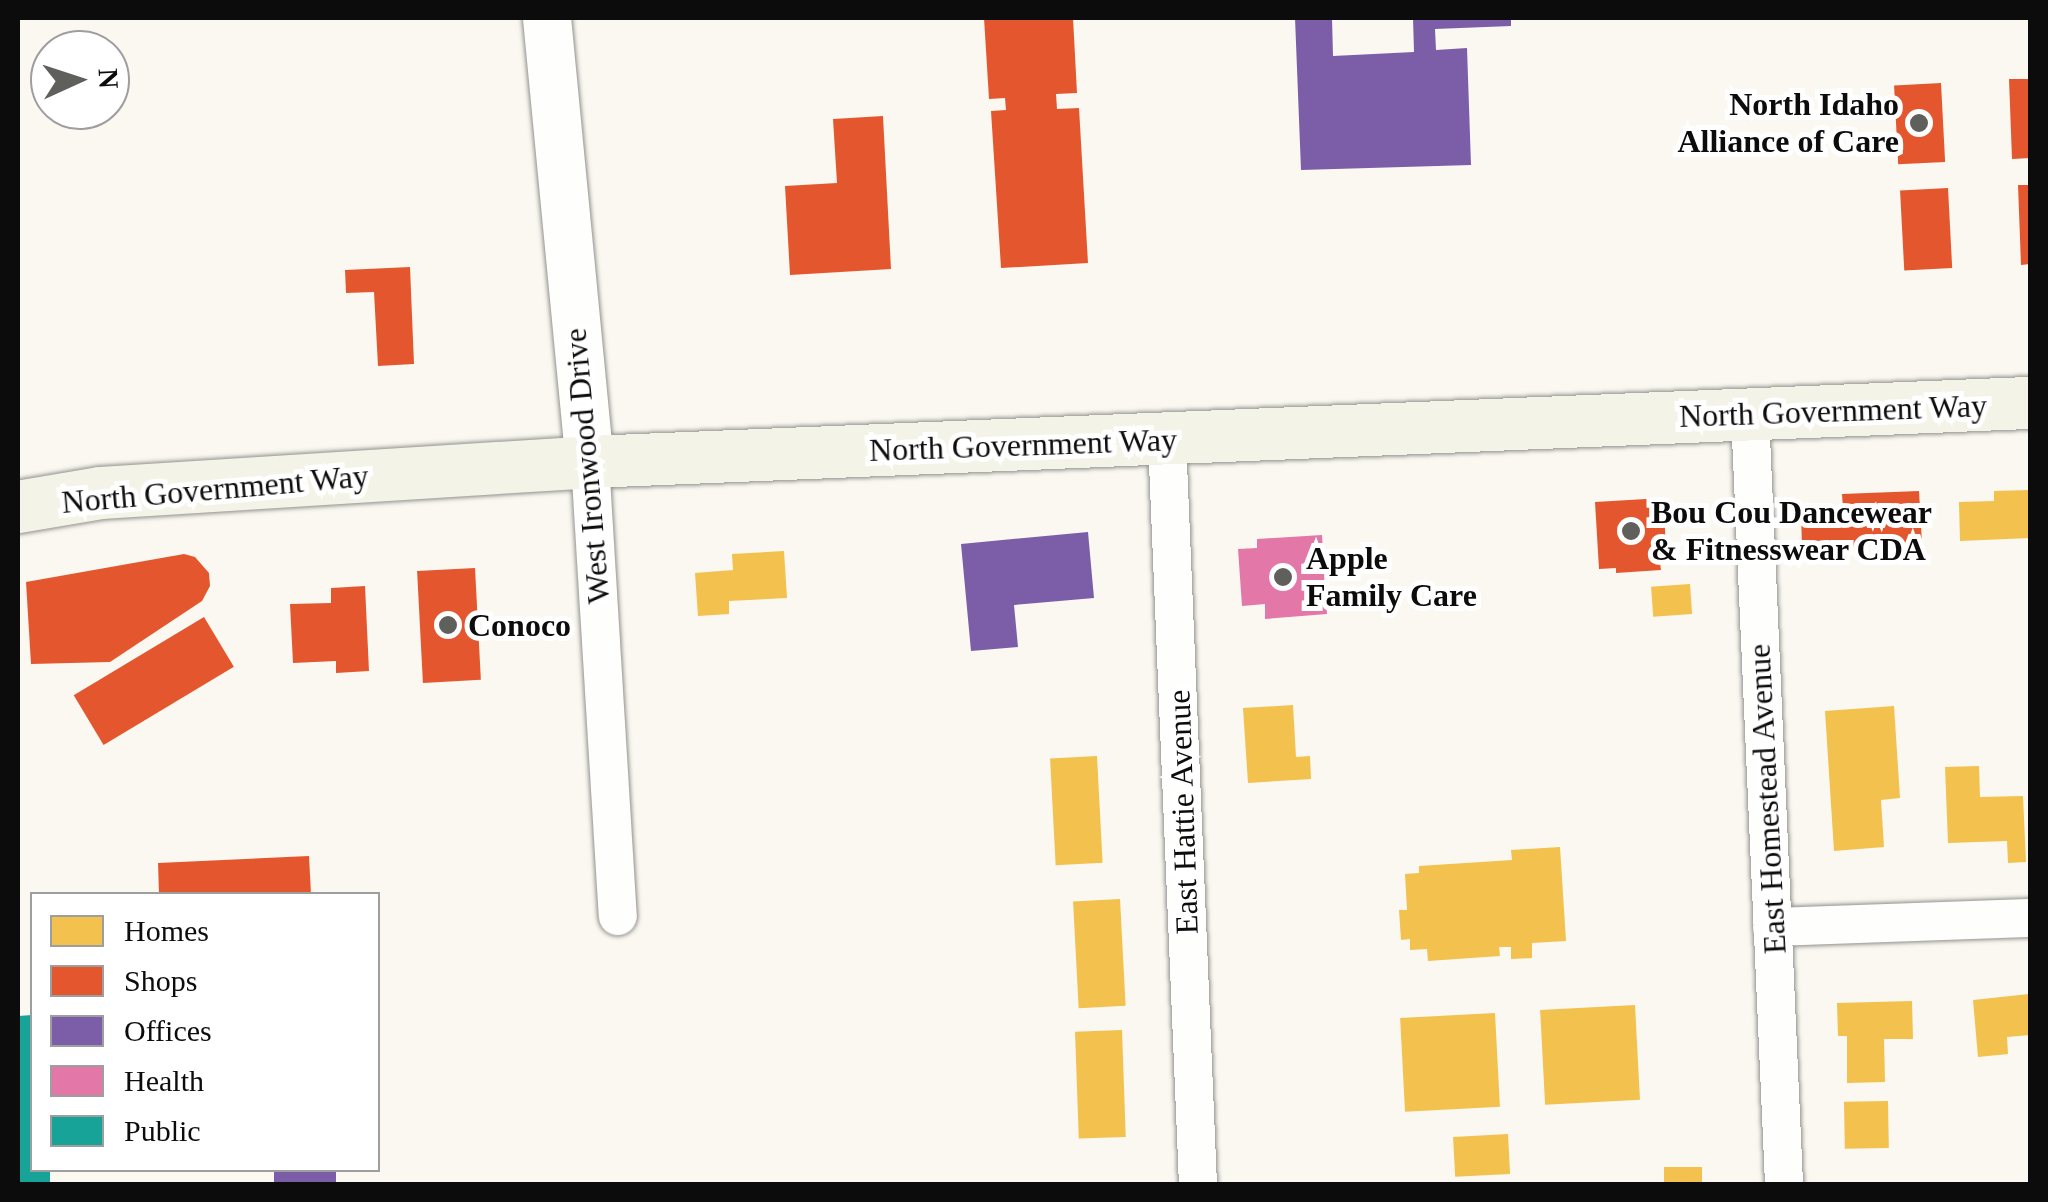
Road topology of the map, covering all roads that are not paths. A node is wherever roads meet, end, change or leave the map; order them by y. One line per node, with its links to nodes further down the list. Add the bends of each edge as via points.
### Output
1 (546, 18): 5 (street, West Ironwood Drive)
2 (2030, 403): 3 (main road, North Government Way)
3 (1750, 414): 4 (main road, North Government Way); 9 (street, East Homestead Avenue)
4 (1167, 439): 5 (main road, North Government Way); 10 (street, East Hattie Avenue)
5 (590, 462): 6 (main road, North Government Way, via 102,494); 7 (street, West Ironwood Drive)
6 (18, 507)
7 (618, 916)
8 (2030, 918): 9 (street)
9 (1772, 927): 11 (street, East Homestead Avenue)
10 (1198, 1184)
11 (1784, 1184)

